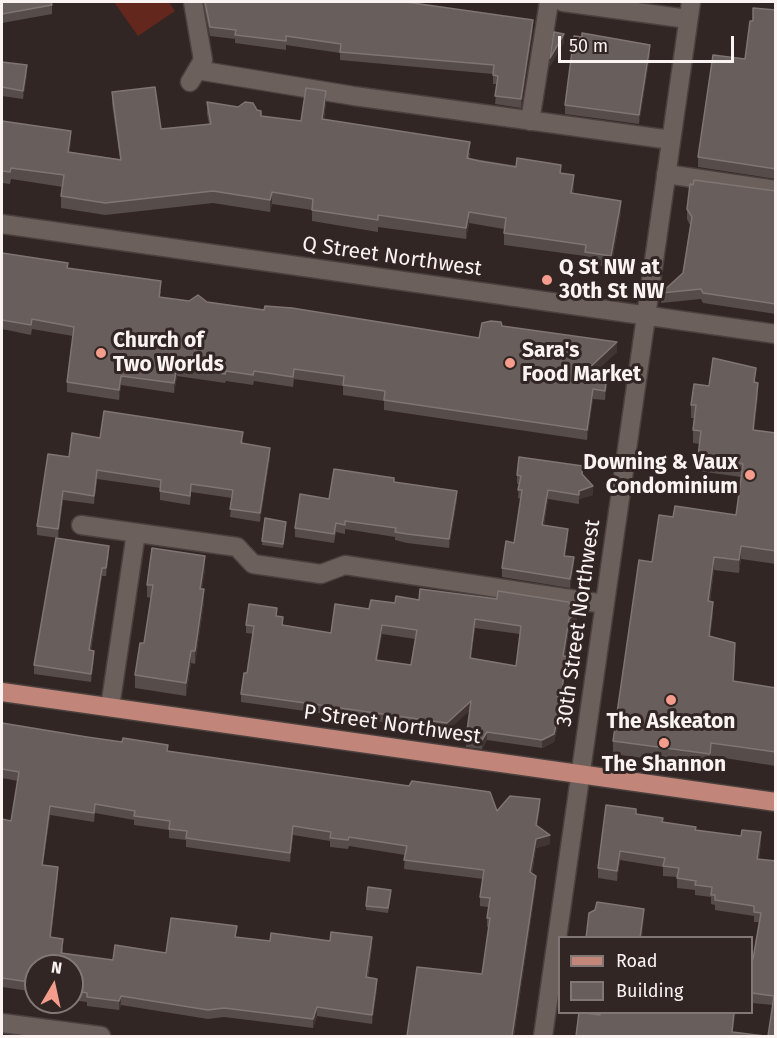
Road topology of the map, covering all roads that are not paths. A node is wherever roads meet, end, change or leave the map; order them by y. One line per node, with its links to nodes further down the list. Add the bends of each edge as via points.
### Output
1 (193, 2): 5 (street, via 203,60 194,76)
2 (549, 2): 5 (street)
3 (563, 2): 4 (street)
4 (690, 10): 6 (street, 30th Street Northwest)
5 (530, 121): 6 (street)
6 (671, 140): 7 (street, 30th Street Northwest)
7 (666, 174): 8 (street); 10 (street, 30th Street Northwest)
8 (776, 190)
9 (2, 224): 10 (street, Q Street Northwest)
10 (645, 315): 11 (street, Q Street Northwest); 14 (street, 30th Street Northwest)
11 (776, 334)
12 (81, 525): 13 (street)
13 (136, 533): 14 (street, via 237,548 253,564 321,574 345,565); 16 (street)
14 (604, 604): 17 (street, 30th Street Northwest)
15 (2, 692): 16 (main road, P Street Northwest)
16 (110, 707): 17 (main road, P Street Northwest)
17 (581, 774): 18 (main road, P Street Northwest); 21 (street, 30th Street Northwest)
18 (776, 802)
19 (2, 1023): 20 (street)
20 (100, 1036)
21 (543, 1036)

